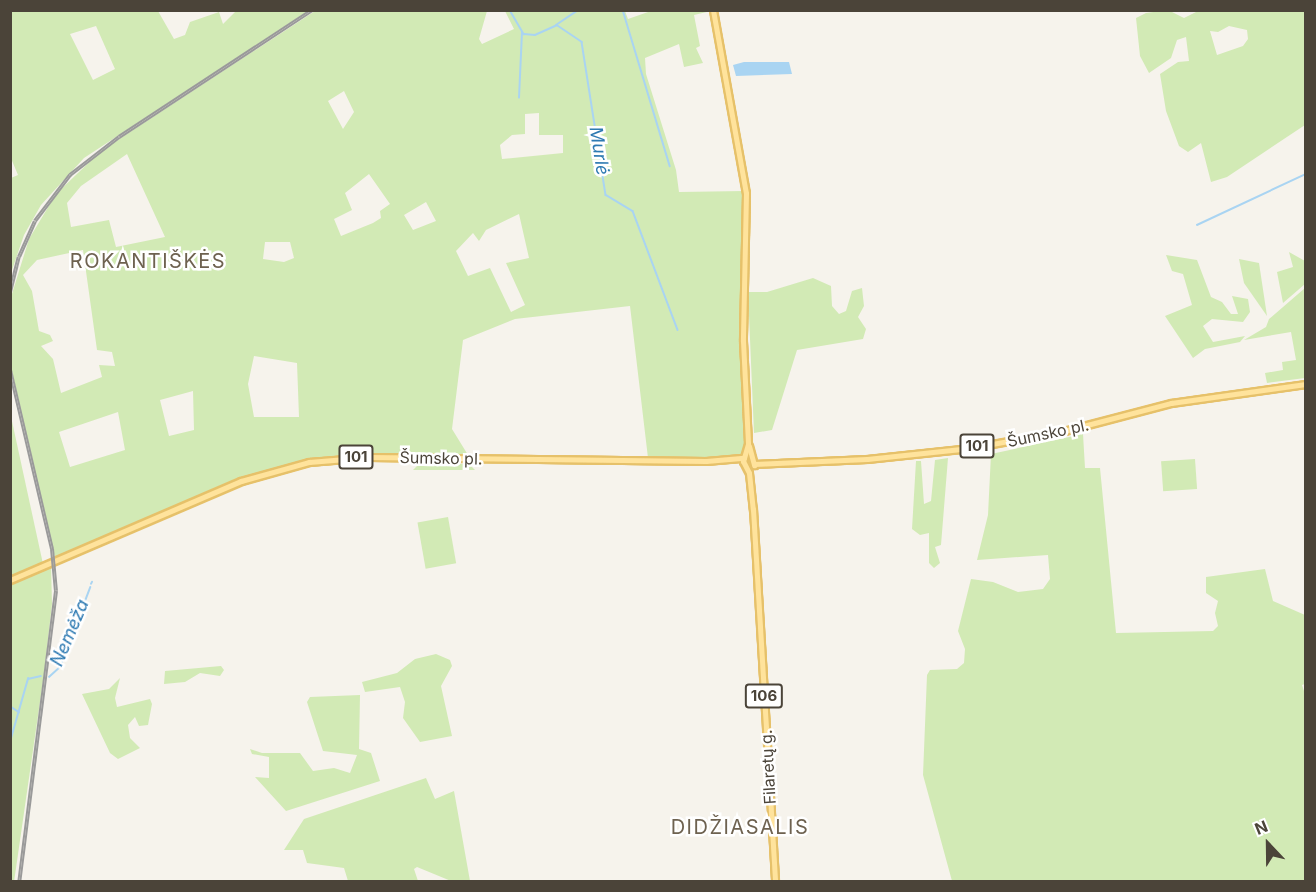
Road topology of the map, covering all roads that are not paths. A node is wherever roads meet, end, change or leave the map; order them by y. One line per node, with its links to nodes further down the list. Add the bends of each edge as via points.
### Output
1 (713, 10): 3 (main road, 106, via 746,193 743,341)
2 (1305, 384): 3 (main road, Šumsko pl. / 101, via 1171,404 988,445 882,458)
3 (749, 461): 4 (main road, Šumsko pl. / 101, via 386,457 322,460 241,481); 5 (main road, Filaretų g. / 106)
4 (10, 580)
5 (775, 882)

